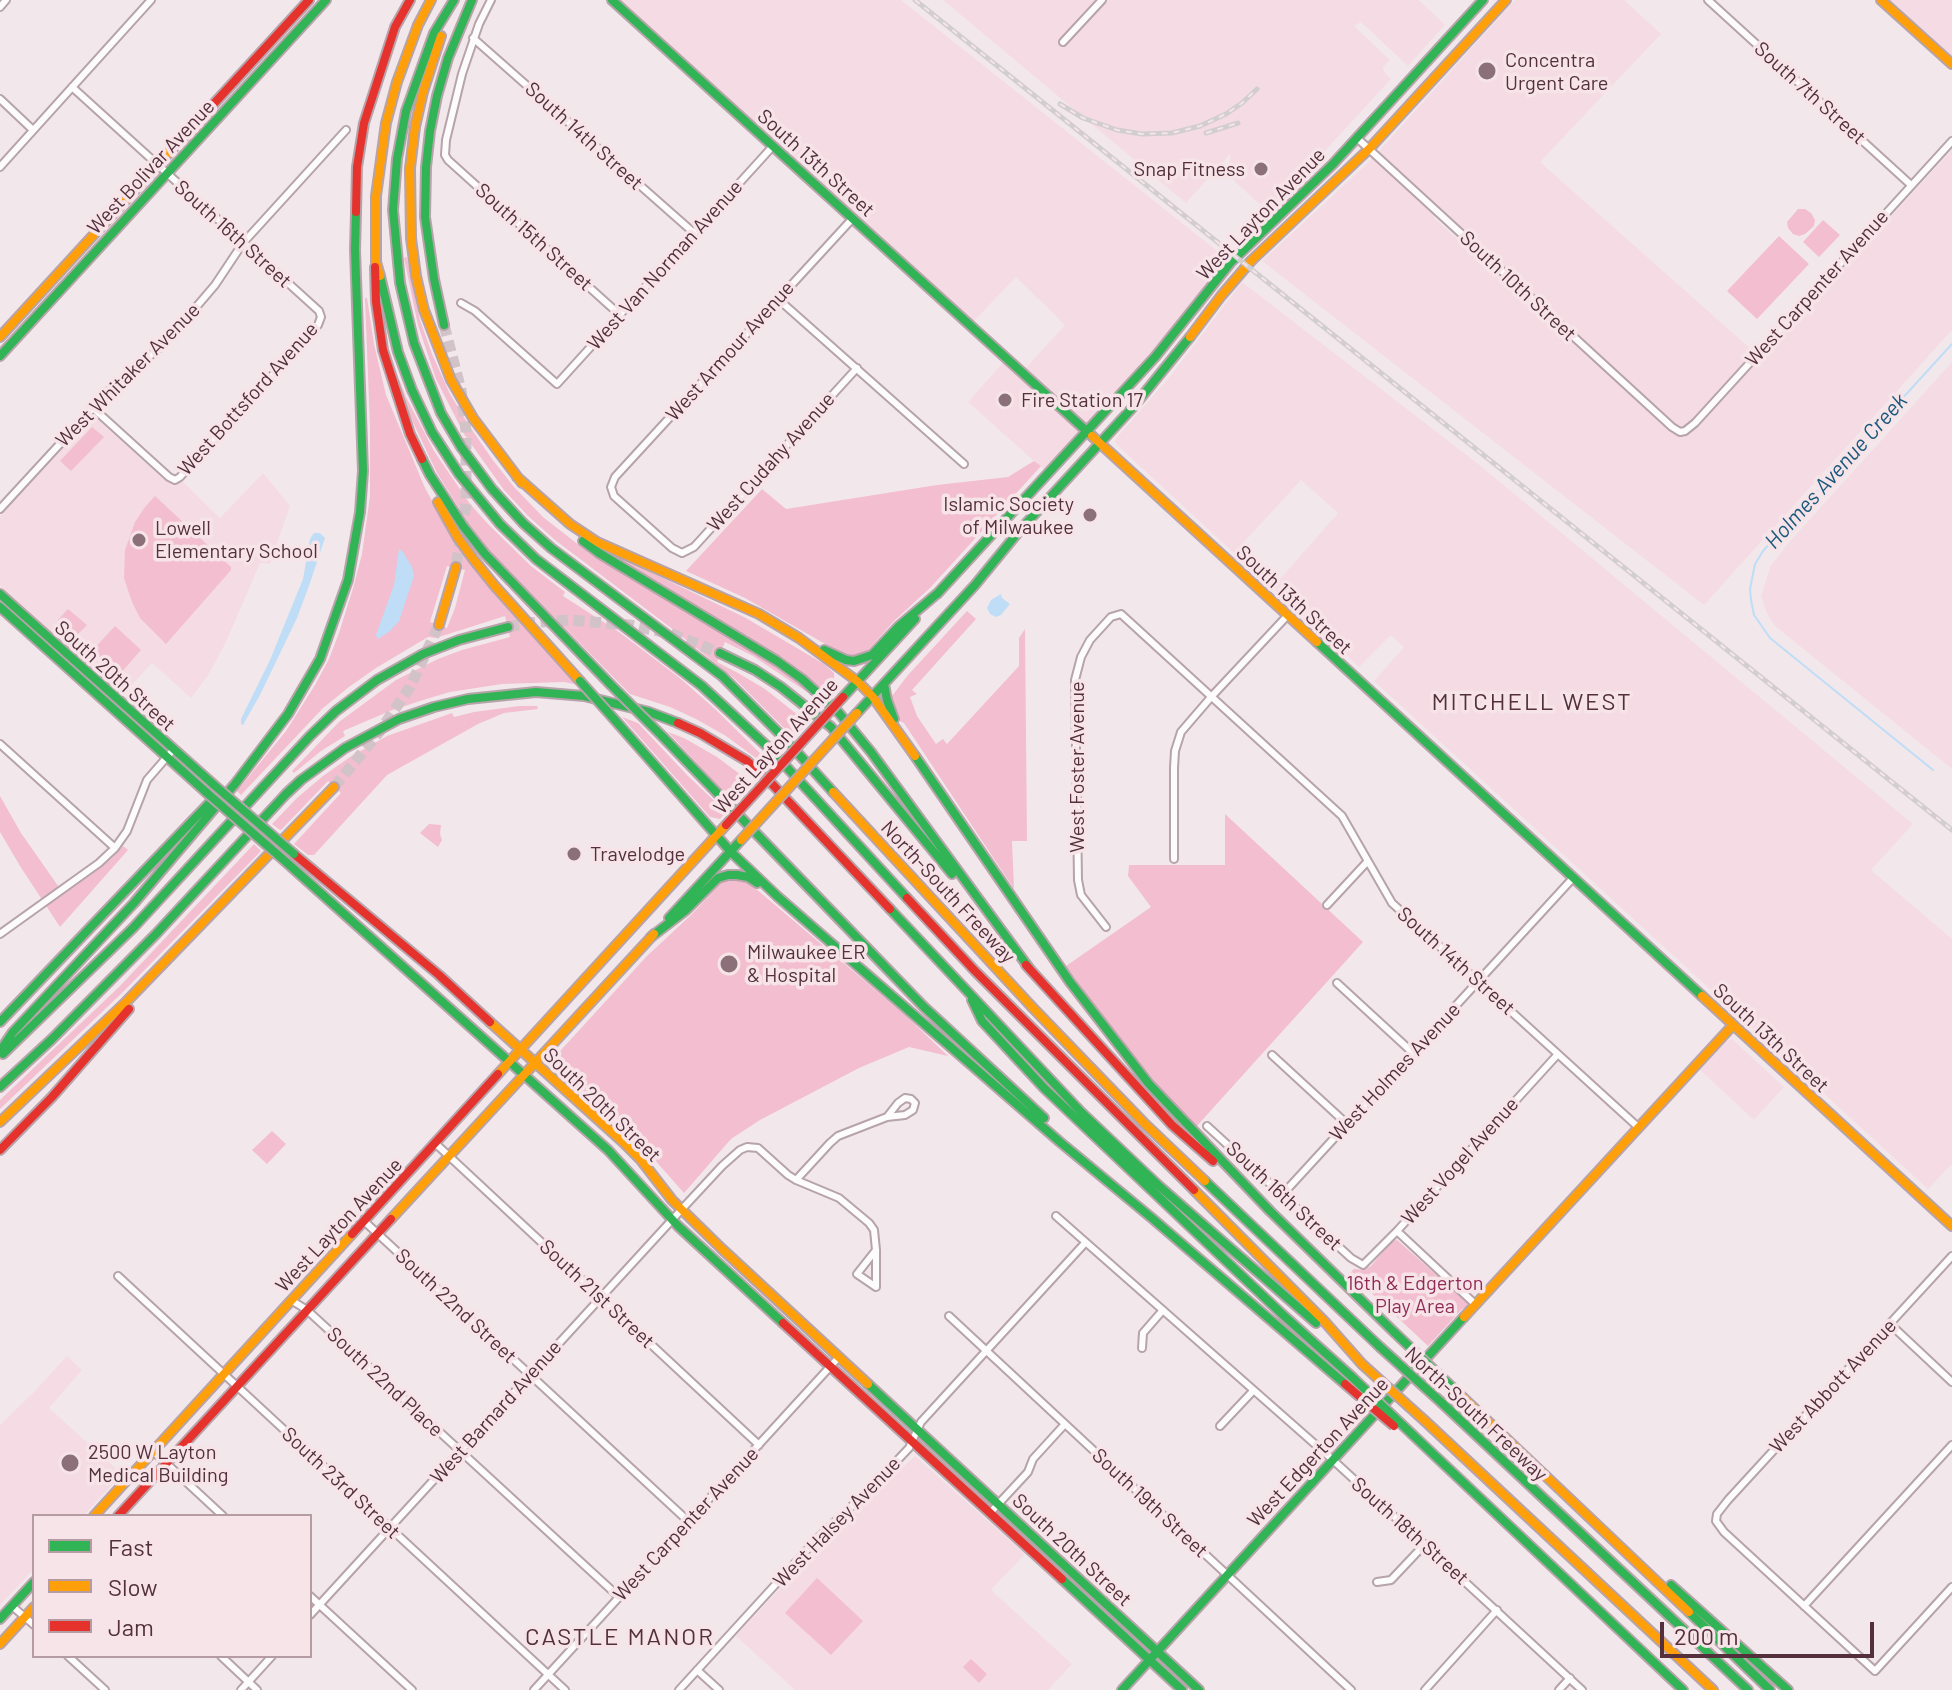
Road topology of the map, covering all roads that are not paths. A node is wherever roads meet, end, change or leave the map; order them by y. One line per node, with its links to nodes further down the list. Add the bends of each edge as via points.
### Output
1 (6, 0): 16 (street)
2 (151, 0): 22 (street)
3 (309, 0): 19 (main road, West Bolivar Avenue)
4 (326, 0): 20 (main road, West Bolivar Avenue)
5 (410, 0): 73 (main road, via 377,80 357,167 363,471 350,569 320,659)
6 (431, 0): 37 (main road, North-South Freeway, via 386,123 376,196)
7 (455, 0): 52 (main road, via 431,61 415,127 411,238 424,310 451,380); 207 (main road, North-South Freeway, bridge, via 429,46 406,111 397,159 395,245 422,368 441,413 492,489 551,548 722,676 1132,1112)
8 (472, 0): 42 (main road, via 437,96 426,167 426,227)
9 (491, 0): 17 (street)
10 (612, 0): 28 (main road, South 13th Street)
11 (1102, 0): 18 (street)
12 (1483, 0): 26 (main road, West Layton Avenue)
13 (1506, 0): 29 (main road, West Layton Avenue)
14 (1708, 0): 33 (street, South 7th Street)
15 (1881, 0): 21 (main road)
16 (0, 7)
17 (473, 38): 35 (street, South 14th Street); 40 (street, South 15th Street, via 445,155)
18 (1063, 42)
19 (270, 43): 20 (main road); 30 (main road, West Bolivar Avenue)
20 (280, 51): 32 (main road, West Bolivar Avenue)
21 (1952, 64)
22 (72, 87): 24 (street); 30 (street, South 16th Street)
23 (0, 99): 24 (street)
24 (33, 130): 31 (street)
25 (346, 130): 36 (street, West Whitaker Avenue)
26 (1357, 138): 29 (street, South 10th Street); 47 (main road, West Layton Avenue, via 1231,262 1155,358)
27 (1952, 141): 33 (street, West Carpenter Avenue)
28 (773, 146): 34 (main road, South 13th Street); 35 (street, West Van Norman Avenue)
29 (1369, 149): 48 (street, South 10th Street); 49 (main road, West Layton Avenue, via 1251,261)
30 (158, 166): 32 (street, South 16th Street); 43 (main road, West Bolivar Avenue)
31 (0, 167)
32 (167, 174): 36 (street, South 16th Street); 44 (main road, West Bolivar Avenue)
33 (1911, 185): 48 (street, West Carpenter Avenue, via 1695,423)
34 (853, 218): 38 (street, West Armour Avenue); 47 (main road, South 13th Street)
35 (694, 233): 40 (street, West Van Norman Avenue)
36 (243, 243): 41 (street, South 16th Street); 46 (street, West Whitaker Avenue, via 180,326)
37 (376, 262): 51 (main road, via 383,350 410,434); 136 (main road, North-South Freeway, via 412,390 440,446 489,512 536,559 702,686 770,749 975,971)
38 (778, 299): 45 (street); 54 (street, West Armour Avenue, via 611,487 614,496)
39 (461, 303): 40 (street, West Van Norman Avenue, via 557,384)
40 (620, 315)
41 (321, 317): 46 (street, West Bottsford Avenue, via 175,480)
42 (444, 325)
43 (0, 337)
44 (0, 356)
45 (857, 368): 50 (street); 54 (street, West Cudahy Avenue, via 694,547)
46 (93, 408): 53 (street, West Whitaker Avenue)
47 (1087, 432): 49 (main road, South 13th Street); 56 (main road, West Layton Avenue)
48 (1680, 432)
49 (1100, 444): 60 (main road, South 13th Street); 66 (main road, West Layton Avenue)
50 (964, 464)
51 (430, 475): 75 (main road, bridge, via 436,499 474,560); 118 (main road, bridge, via 485,554 610,684 924,1007)
52 (517, 477): 63 (main road, via 597,542 759,614); 88 (main road, via 599,553 777,661 839,713)
53 (0, 509)
54 (682, 553)
55 (456, 567): 61 (main road)
56 (939, 592): 63 (main road, via 862,659 846,660); 65 (main road, West Layton Avenue)
57 (0, 594): 71 (main road, South 20th Street)
58 (0, 607): 72 (main road, South 20th Street)
59 (1121, 614): 67 (street, South 14th Street); 85 (street, West Foster Avenue, via 1106,621 1090,640 1075,680 1079,890)
60 (1287, 616): 67 (street); 80 (main road, South 13th Street)
61 (439, 625)
62 (508, 627): 97 (main road, via 414,659 336,711 133,928)
63 (799, 638): 65 (main road)
64 (720, 653): 88 (main road, via 781,687 831,727)
65 (857, 681): 68 (main road); 75 (main road, West Layton Avenue, bridge)
66 (884, 684): 68 (main road, West Layton Avenue); 69 (main road)
67 (1212, 696): 78 (street, via 1181,732 1175,751); 79 (street, South 14th Street, via 1342,816)
68 (873, 697): 69 (main road); 77 (main road, West Layton Avenue, bridge)
69 (898, 731): 115 (main road, via 1116,1043)
70 (0, 744): 76 (street)
71 (173, 750): 72 (street); 81 (main road, South 20th Street, bridge)
72 (166, 758): 76 (street, via 147,780); 83 (main road, South 20th Street, bridge)
73 (249, 766): 93 (main road); 97 (main road)
74 (334, 787): 89 (main road)
75 (716, 835): 77 (main road); 95 (main road, West Layton Avenue)
76 (115, 848): 86 (street)
77 (731, 852): 82 (main road); 87 (main road, West Layton Avenue)
78 (1174, 859)
79 (1367, 862): 84 (street); 90 (street, South 14th Street, via 1392,903)
80 (1573, 878): 90 (street, West Holmes Avenue); 94 (main road, South 13th Street)
81 (335, 889): 83 (main road); 95 (main road, South 20th Street)
82 (777, 896): 87 (main road, via 748,877 718,878); 118 (main road)
83 (327, 899): 100 (main road, South 20th Street)
84 (1327, 905)
85 (1106, 927)
86 (0, 934)
87 (651, 937): 101 (main road, West Layton Avenue)
88 (1029, 968): 115 (main road, via 1172,1125)
89 (155, 973): 105 (main road); 110 (main road, via 154,982)
90 (1478, 981): 96 (street, West Holmes Avenue); 98 (street, South 14th Street)
91 (1337, 983): 96 (street)
92 (968, 993): 103 (main road, via 747,761 676,722 605,700 536,692 503,695 435,706 399,719 322,763); 136 (main road, via 1158,1185); 142 (main road, via 982,1021 1044,1088)
93 (0, 1022)
94 (1733, 1025): 108 (main road, West Edgerton Avenue); 120 (main road, South 13th Street)
95 (521, 1050): 100 (main road, West Layton Avenue); 101 (main road, South 20th Street)
96 (1412, 1052): 106 (street, West Holmes Avenue)
97 (0, 1053)
98 (1558, 1054): 108 (street, South 14th Street); 121 (street, West Vogel Avenue)
99 (1272, 1055): 106 (street)
100 (509, 1062): 102 (main road, South 20th Street); 109 (main road, West Layton Avenue)
101 (535, 1062): 102 (main road, West Layton Avenue); 114 (main road, South 20th Street, via 634,1154)
102 (524, 1075): 111 (main road, West Layton Avenue); 117 (main road, South 20th Street, via 608,1150)
103 (0, 1087)
104 (887, 1117): 112 (street, via 838,1136)
105 (0, 1122)
106 (1347, 1124): 113 (street, West Holmes Avenue)
107 (1207, 1126): 113 (street, South 16th Street)
108 (1638, 1127): 130 (main road, West Edgerton Avenue)
109 (436, 1144): 111 (street, South 21st Street); 119 (main road, West Layton Avenue)
110 (0, 1150)
111 (449, 1156): 122 (main road, West Layton Avenue); 128 (street, South 21st Street)
112 (796, 1180): 114 (street, via 758,1148 747,1147); 124 (street, via 839,1198 861,1215 874,1230)
113 (1282, 1195): 126 (street, South 16th Street)
114 (682, 1209): 117 (street, West Barnard Avenue); 138 (main road, South 20th Street)
115 (1270, 1211): 163 (main road, bridge)
116 (1056, 1216): 123 (street, South 18th Street)
117 (673, 1219): 128 (street, West Barnard Avenue); 139 (main road, South 20th Street)
118 (1153, 1219): 142 (main road)
119 (364, 1221): 122 (street, South 22nd Street); 129 (main road, West Layton Avenue)
120 (1952, 1226)
121 (1397, 1231): 126 (street, West Vogel Avenue); 130 (street)
122 (378, 1233): 131 (main road, West Layton Avenue); 140 (street, South 22nd Street)
123 (1085, 1243): 132 (street, South 18th Street); 137 (street, West Halsey Avenue)
124 (876, 1250): 124 (street, via 857,1274 876,1287 876,1262)
125 (1952, 1256): 134 (street, West Abbott Avenue)
126 (1361, 1265)
127 (118, 1276): 141 (street, South 23rd Street)
128 (601, 1298): 140 (street, West Barnard Avenue); 150 (street, South 21st Street)
129 (291, 1300): 131 (street, South 22nd Place); 141 (main road, West Layton Avenue)
130 (1476, 1305): 154 (main road, West Edgerton Avenue)
131 (307, 1310): 144 (main road, West Layton Avenue); 153 (street, South 22nd Place)
132 (1163, 1310): 135 (street, via 1143,1333); 145 (street, South 18th Street)
133 (949, 1316): 137 (street, South 19th Street)
134 (1890, 1324): 143 (street); 173 (street, West Abbott Avenue, via 1716,1517 1719,1527)
135 (1142, 1348)
136 (1347, 1349): 206 (main road, North-South Freeway, bridge)
137 (986, 1351): 146 (street, South 19th Street); 148 (street, West Halsey Avenue)
138 (839, 1357): 139 (street, West Carpenter Avenue); 148 (main road, South 20th Street)
139 (831, 1366): 149 (main road, South 20th Street); 150 (street, West Carpenter Avenue)
140 (530, 1374): 153 (street, West Barnard Avenue); 161 (street, South 22nd Street)
141 (223, 1375): 144 (street, South 23rd Street); 152 (main road, West Layton Avenue)
142 (1348, 1381): 205 (main road, bridge, via 1474,1491)
143 (1952, 1382)
144 (237, 1387): 155 (main road, West Layton Avenue); 162 (street, South 23rd Street)
145 (1253, 1391): 147 (street); 154 (street, South 18th Street)
146 (1065, 1424): 156 (street); 165 (street, South 19th Street)
147 (1220, 1426)
148 (917, 1429): 149 (street, West Halsey Avenue); 156 (main road, South 20th Street)
149 (913, 1442): 157 (main road, South 20th Street); 186 (street, West Halsey Avenue)
150 (759, 1445): 161 (street, West Carpenter Avenue)
151 (1952, 1445): 173 (street)
152 (153, 1451): 155 (street); 158 (main road, West Layton Avenue)
153 (460, 1452): 162 (street, West Barnard Avenue); 169 (street, South 22nd Place)
154 (1333, 1460): 164 (street, South 18th Street); 165 (main road, West Edgerton Avenue)
155 (167, 1464): 159 (main road, West Layton Avenue); 160 (street)
156 (998, 1504): 157 (street); 181 (main road, South 20th Street)
157 (990, 1513): 185 (main road, South 20th Street)
158 (96, 1514)
159 (120, 1514)
160 (221, 1514)
161 (688, 1521): 169 (street, West Carpenter Avenue)
162 (390, 1528): 171 (street, West Barnard Avenue); 187 (street, South 23rd Street)
163 (1611, 1537): 208 (main road); 209 (main road)
164 (1425, 1544): 166 (street, via 1391,1580); 175 (street, South 18th Street)
165 (1228, 1575): 181 (main road, West Edgerton Avenue); 201 (street, South 19th Street)
166 (1377, 1582)
167 (32, 1584): 172 (main road)
168 (1952, 1587): 173 (street, via 1875,1671)
169 (619, 1597): 187 (street, West Carpenter Avenue)
170 (312, 1598): 171 (street)
171 (320, 1605): 176 (street, West Barnard Avenue); 193 (street)
172 (12, 1606): 177 (street); 178 (main road)
173 (1804, 1606)
174 (32, 1609): 177 (main road)
175 (1497, 1610): 188 (street, South 18th Street); 202 (street)
176 (312, 1613)
177 (25, 1617): 179 (street); 180 (main road)
178 (0, 1619)
179 (32, 1623)
180 (0, 1644)
181 (1158, 1651): 185 (main road, West Edgerton Avenue); 200 (main road, South 20th Street)
182 (70, 1658): 190 (street)
183 (223, 1658): 189 (street)
184 (270, 1658): 189 (street)
185 (1149, 1660): 198 (main road, West Edgerton Avenue); 199 (main road, South 20th Street)
186 (697, 1670): 196 (street, West Halsey Avenue); 197 (street)
187 (548, 1674): 194 (street, West Carpenter Avenue); 195 (street, South 23rd Street)
188 (1570, 1678): 203 (street); 204 (street, South 18th Street)
189 (248, 1682): 191 (street); 192 (street)
190 (105, 1690)
191 (241, 1690)
192 (257, 1690)
193 (412, 1690)
194 (534, 1690)
195 (565, 1690)
196 (679, 1690)
197 (719, 1690)
198 (1122, 1690)
199 (1182, 1690)
200 (1199, 1690)
201 (1351, 1690)
202 (1425, 1690)
203 (1559, 1690)
204 (1582, 1690)
205 (1683, 1690)
206 (1713, 1690)
207 (1748, 1690)
208 (1770, 1690)
209 (1788, 1690)

